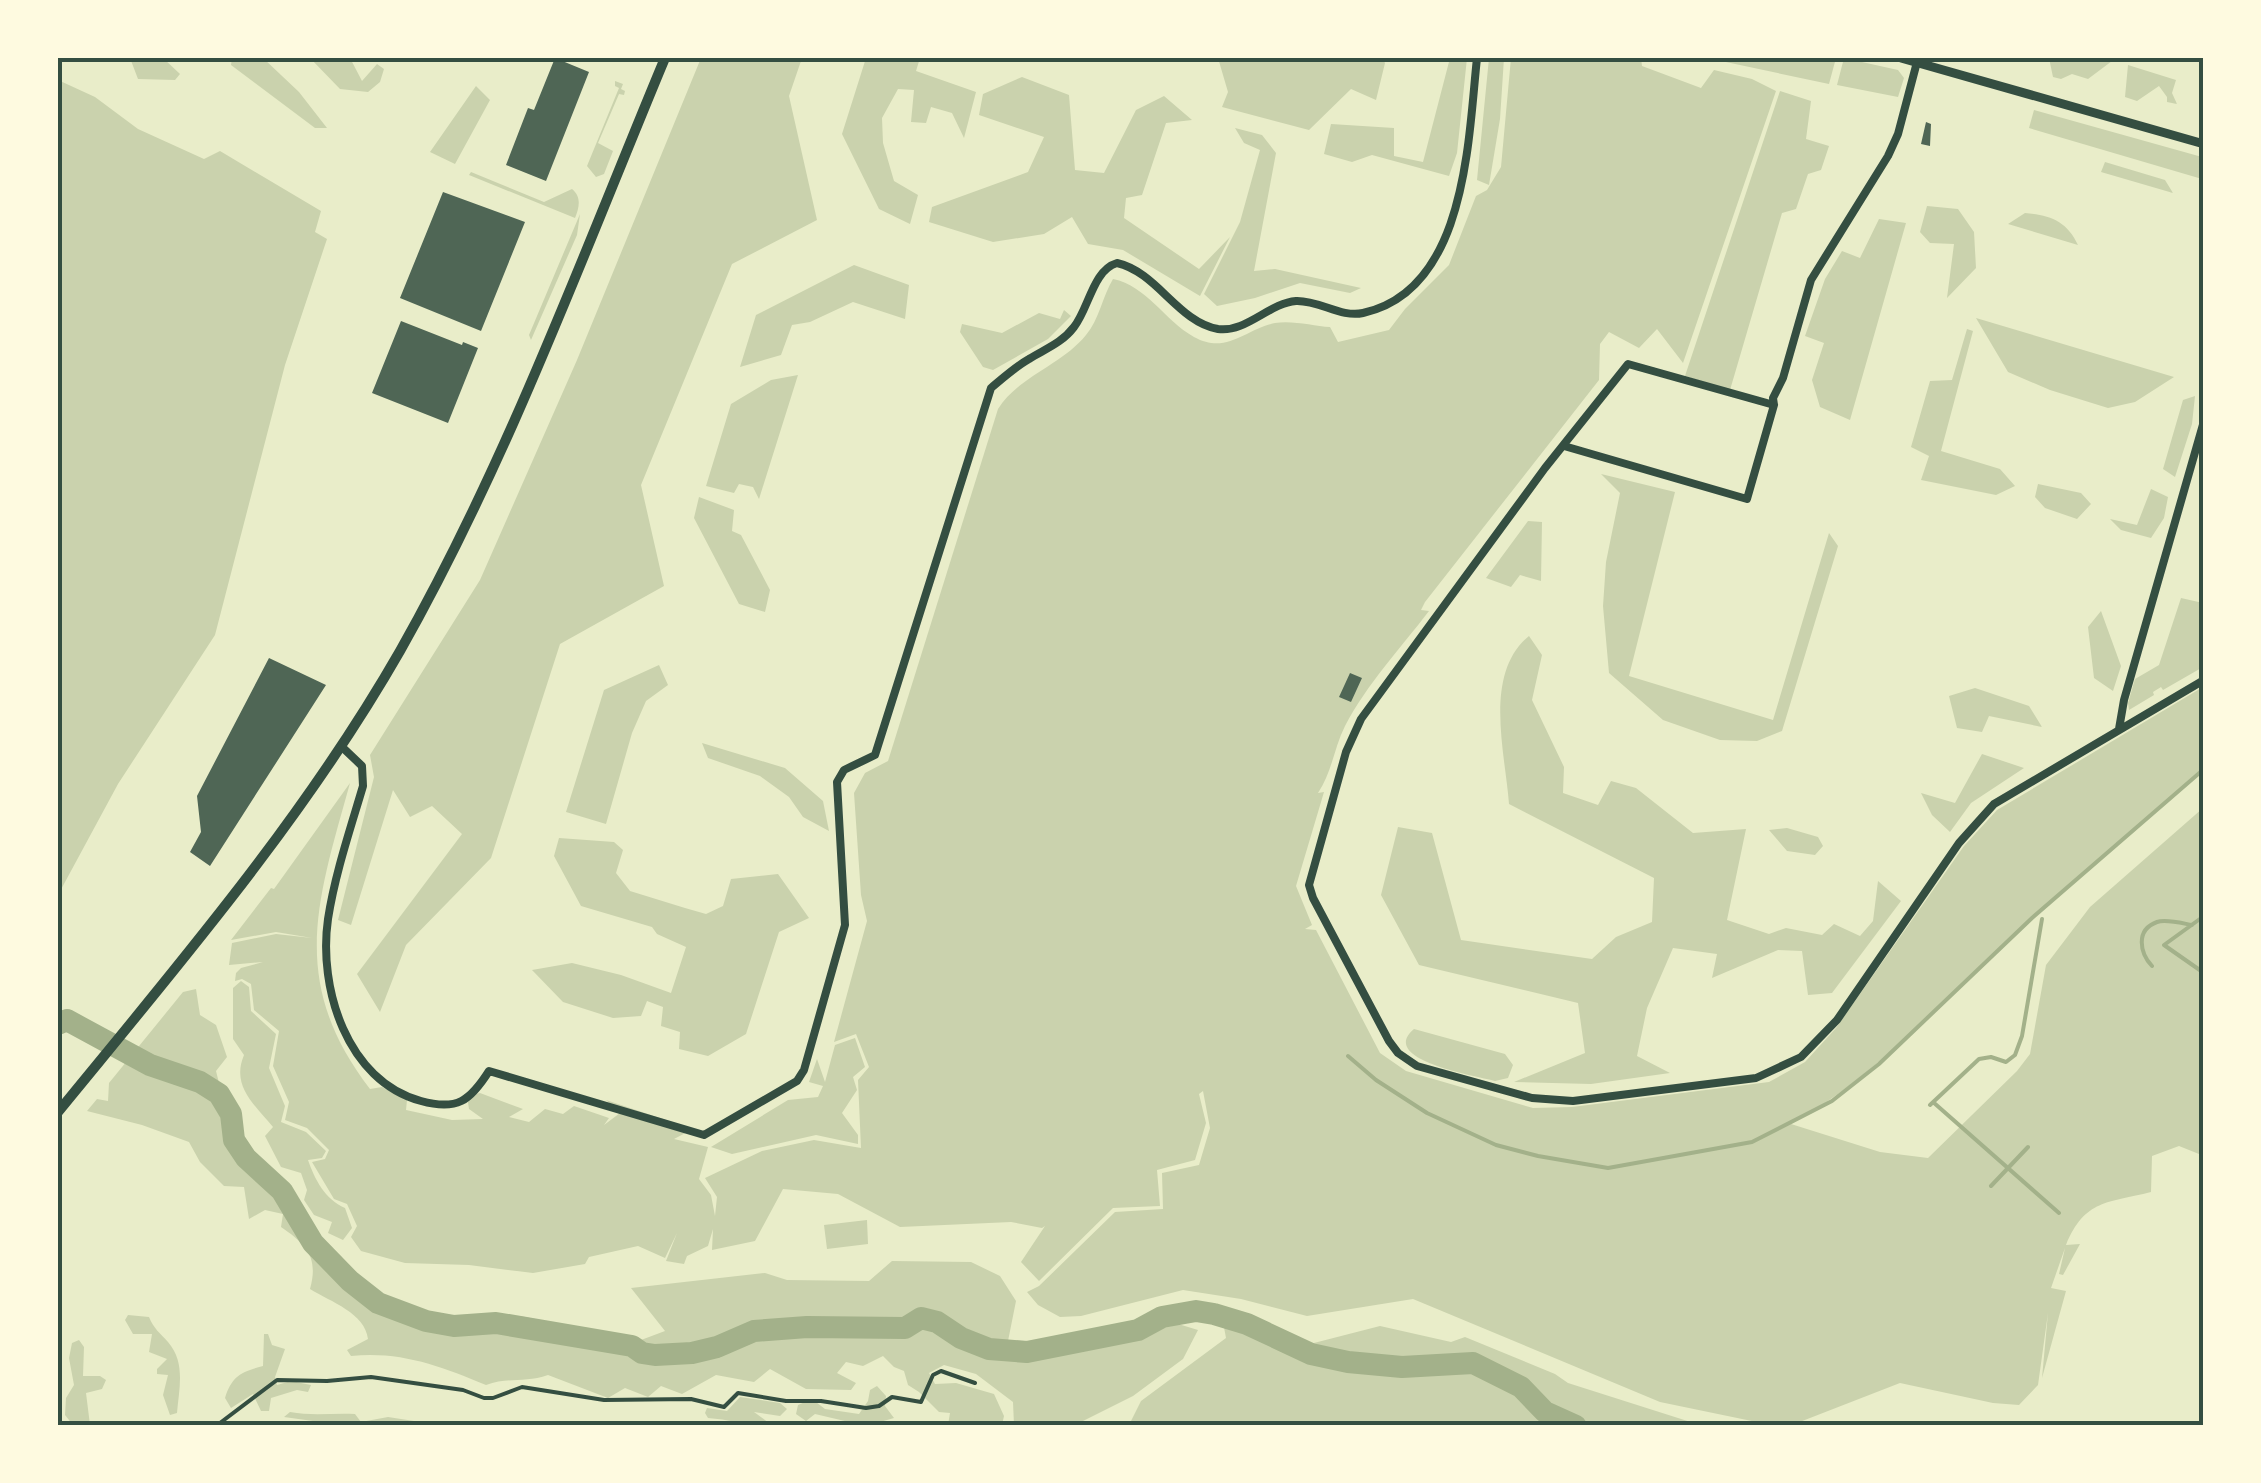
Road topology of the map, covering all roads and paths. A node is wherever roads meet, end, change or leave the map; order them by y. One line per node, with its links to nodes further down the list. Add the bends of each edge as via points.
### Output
1 (665, 58): 10 (main road, via 460,538)
2 (1476, 58): 10 (street, via 1464,170 1446,239 1425,273 1399,296 1353,314 1284,303 1219,329 1117,263 1101,272 1072,331 991,388 875,755 844,770 836,782 845,924 802,1077 704,1135 489,1071 474,1095 433,1104 402,1096 374,1077 352,1046 329,975 328,922 363,786 363,771)
3 (1910, 59): 4 (street); 5 (street, via 1907,102 1888,156 1812,280)
4 (2204, 144)
5 (1774, 405): 7 (street, via 1628,364); 7 (street, via 1747,499)
6 (2204, 420): 9 (street)
7 (1564, 446): 9 (street, via 1361,718 1312,872 1312,898 1389,1042 1407,1060 1557,1100 1770,1074 1801,1057 1837,1020 1974,823 2012,792)
8 (2204, 680): 9 (street)
9 (2119, 729)
10 (341, 746): 11 (main road, via 260,861)
11 (58, 1112)
12 (975, 1383): 13 (lane, via 941,1371 921,1402 892,1398 866,1408 738,1393 724,1407 522,1387 484,1398 371,1376 288,1378)
13 (216, 1426)

